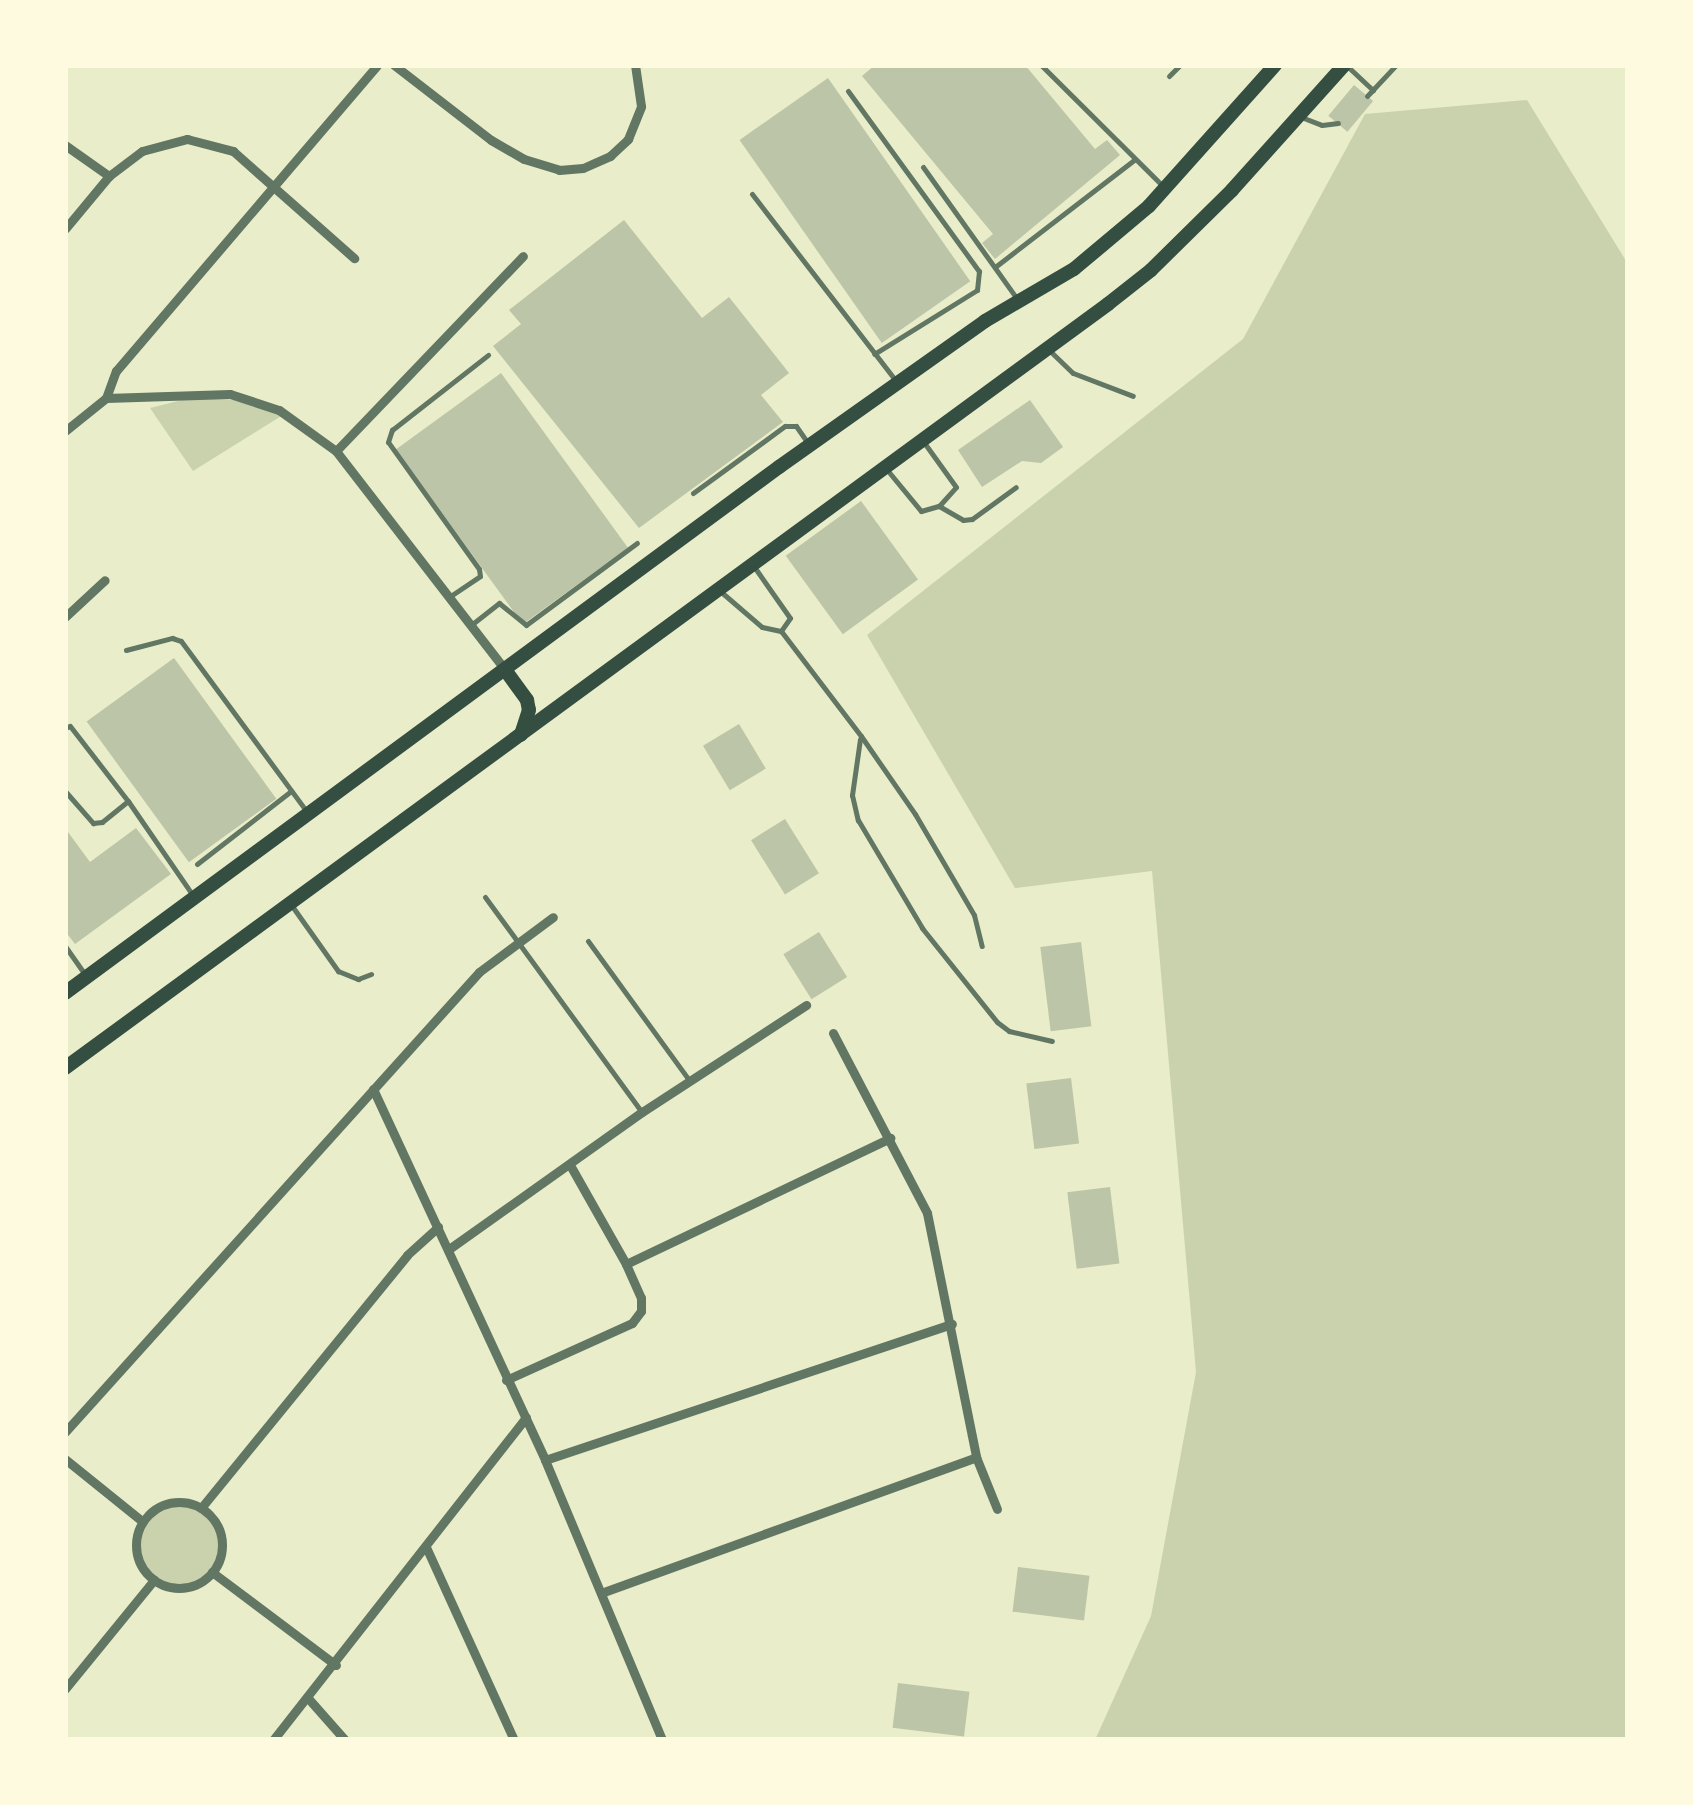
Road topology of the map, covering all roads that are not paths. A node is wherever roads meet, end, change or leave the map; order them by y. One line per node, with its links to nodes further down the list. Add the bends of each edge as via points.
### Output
1 (377, 65): 19 (street)
2 (394, 65): 3 (street, via 491,140 559,170 583,168 628,140 641,106)
3 (635, 65)
4 (1041, 65): 16 (lane)
5 (1180, 65): 9 (lane)
6 (1275, 65): 20 (main road)
7 (1345, 65): 10 (lane); 13 (main road)
8 (1396, 65): 10 (lane)
9 (1170, 76)
10 (1373, 90): 12 (lane)
11 (848, 91): 28 (lane, via 979,272 977,290)
12 (1367, 96)
13 (1298, 116): 14 (lane); 27 (main road, via 1151,270)
14 (1338, 123)
15 (65, 145): 18 (street)
16 (1134, 160): 20 (lane); 25 (lane)
17 (923, 168): 25 (lane)
18 (109, 176): 19 (street, via 142,151 187,139 234,151); 22 (street)
19 (276, 187): 24 (street); 32 (street, via 116,371)
20 (1165, 188): 26 (main road, via 1074,269)
21 (752, 194): 28 (lane)
22 (65, 229)
23 (523, 256): 36 (street)
24 (354, 258)
25 (995, 267): 26 (lane)
26 (1018, 302): 30 (main road)
27 (1047, 348): 31 (lane, via 1073,372); 34 (main road)
28 (874, 354): 30 (lane)
29 (488, 355): 45 (lane, via 392,430 388,442 479,569 480,576)
30 (898, 382): 35 (main road)
31 (1133, 396)
32 (106, 398): 33 (street); 36 (street, via 230,394 280,410)
33 (66, 429)
34 (921, 439): 37 (main road); 40 (lane, via 956,487)
35 (809, 446): 39 (lane, via 796,426 785,426); 50 (main road)
36 (336, 451): 45 (street)
37 (884, 466): 40 (lane, via 921,511); 42 (main road)
38 (1016, 487): 40 (lane, via 972,520)
39 (693, 493)
40 (940, 506)
41 (636, 543): 47 (lane, via 526,626 499,603)
42 (754, 568): 44 (main road); 48 (lane, via 790,618)
43 (104, 580): 46 (street)
44 (720, 591): 48 (lane, via 762,628); 52 (main road)
45 (450, 597): 47 (street)
46 (65, 617)
47 (471, 625): 50 (street)
48 (781, 631): 53 (lane)
49 (126, 650): 55 (lane, via 181,641)
50 (506, 671): 52 (main road, via 529,710); 57 (main road)
51 (65, 728): 56 (lane, via 70,726)
52 (520, 735): 61 (main road)
53 (860, 736): 66 (lane, via 964,898); 72 (lane, via 852,796 858,820 922,928 997,1022)
54 (65, 790): 56 (lane, via 93,823)
55 (291, 791): 57 (lane); 58 (lane)
56 (128, 801): 60 (lane)
57 (309, 814): 60 (main road)
58 (198, 864)
59 (485, 896): 64 (lane)
60 (195, 898): 68 (main road)
61 (290, 904): 67 (lane, via 338,971 358,978); 73 (main road)
62 (553, 918): 64 (street)
63 (588, 941): 74 (lane)
64 (516, 942): 75 (street, via 479,972); 76 (lane)
65 (65, 946): 68 (lane)
66 (982, 946)
67 (371, 974)
68 (87, 976): 69 (main road)
69 (65, 993)
70 (806, 1005): 74 (street)
71 (833, 1033): 77 (street)
72 (1052, 1041)
73 (65, 1068)
74 (689, 1080): 76 (street)
75 (373, 1089): 79 (street); 85 (street)
76 (642, 1112): 78 (street)
77 (890, 1138): 81 (street); 82 (street, via 927,1213)
78 (570, 1166): 80 (street); 81 (street)
79 (438, 1226): 80 (street); 89 (street, via 406,1254)
80 (448, 1249): 83 (street)
81 (626, 1264): 83 (street, via 641,1298 642,1311 632,1323)
82 (952, 1324): 86 (street); 88 (street)
83 (506, 1380): 84 (street)
84 (526, 1417): 88 (street); 92 (street)
85 (65, 1432)
86 (976, 1457): 90 (street); 95 (street)
87 (65, 1459): 91 (street)
88 (546, 1460): 95 (street)
89 (201, 1508): 91 (street, via 173,1502); 93 (street, via 220,1532)
90 (997, 1509)
91 (143, 1522): 94 (street, via 136,1548)
92 (426, 1546): 96 (street); 101 (street)
93 (212, 1572): 94 (street, via 191,1586); 96 (street)
94 (154, 1580): 97 (street)
95 (601, 1592): 102 (street)
96 (336, 1664): 98 (street)
97 (65, 1689)
98 (307, 1698): 99 (street); 100 (street)
99 (273, 1740)
100 (345, 1740)
101 (514, 1740)
102 (662, 1740)

